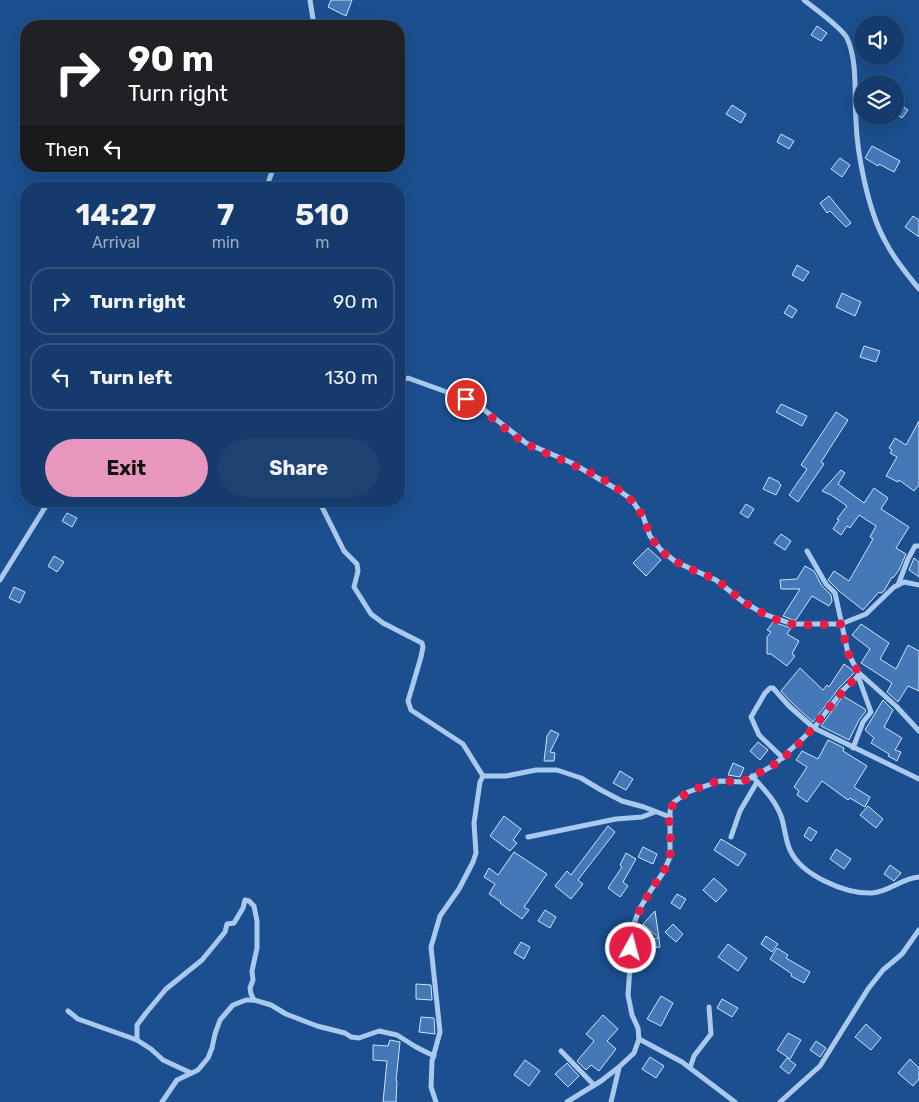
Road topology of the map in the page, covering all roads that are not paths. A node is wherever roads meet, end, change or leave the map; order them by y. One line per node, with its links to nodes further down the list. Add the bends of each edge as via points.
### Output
1 (310, 0): 3 (street)
2 (804, 0): 4 (street, via 846,36 854,68 857,147 874,216 884,238)
3 (313, 20)
4 (919, 289)
5 (405, 379): 13 (street, via 478,405 526,443 572,463 618,490 643,516 650,536 661,550 676,562 716,580 764,614 792,624)
6 (45, 507): 10 (street)
7 (322, 507): 19 (street, via 344,551 357,564 354,586 371,614 422,643 408,701 411,710 463,744)
8 (919, 546): 11 (street, via 915,546 908,559)
9 (807, 551): 13 (street, via 826,584 836,593)
10 (0, 580)
11 (898, 585): 12 (street, via 904,582); 13 (street, via 866,614)
12 (919, 585)
13 (841, 624): 14 (street, via 848,653)
14 (858, 674): 15 (street); 16 (street, via 896,706); 17 (street, via 871,712 863,722)
15 (814, 728): 17 (street); 18 (street); 18 (street, via 770,688 751,717 759,735)
16 (919, 732)
17 (853, 748): 21 (street)
18 (783, 758): 20 (street)
19 (483, 776): 23 (street, via 557,770 581,778 622,801); 35 (street, via 474,823 476,853 459,889 440,916 431,947 440,1032)
20 (752, 776): 22 (street); 24 (street, via 743,782 720,781 688,792 674,802)
21 (919, 779)
22 (757, 782): 26 (street, via 740,811); 27 (street, via 781,816 790,851 814,876 856,891 872,893)
23 (655, 812): 24 (street); 25 (street)
24 (670, 817): 32 (street, via 670,858 633,926 628,995)
25 (528, 837)
26 (731, 837)
27 (919, 877)
28 (919, 930): 45 (street, via 902,954 868,989 820,1066)
29 (254, 1000): 33 (street, via 250,988 257,948 257,922 254,906 245,900 234,923 228,924 202,960 166,989 146,1012 137,1026); 35 (street, via 351,1037 359,1038 379,1031 398,1035); 38 (street, via 233,1006 220,1020 208,1058)
30 (709, 1006): 37 (street, via 712,1034 694,1056)
31 (68, 1011): 33 (street, via 78,1019)
32 (639, 1039): 36 (street, via 634,1053); 37 (street)
33 (137, 1040): 38 (street, via 163,1060)
34 (561, 1051): 39 (street)
35 (434, 1056): 41 (street, via 432,1087)
36 (619, 1067): 39 (street); 43 (street)
37 (690, 1068): 44 (street)
38 (192, 1074): 40 (street, via 177,1080)
39 (594, 1085): 42 (street)
40 (162, 1102)
41 (436, 1102)
42 (567, 1102)
43 (611, 1102)
44 (735, 1102)
45 (780, 1102)

